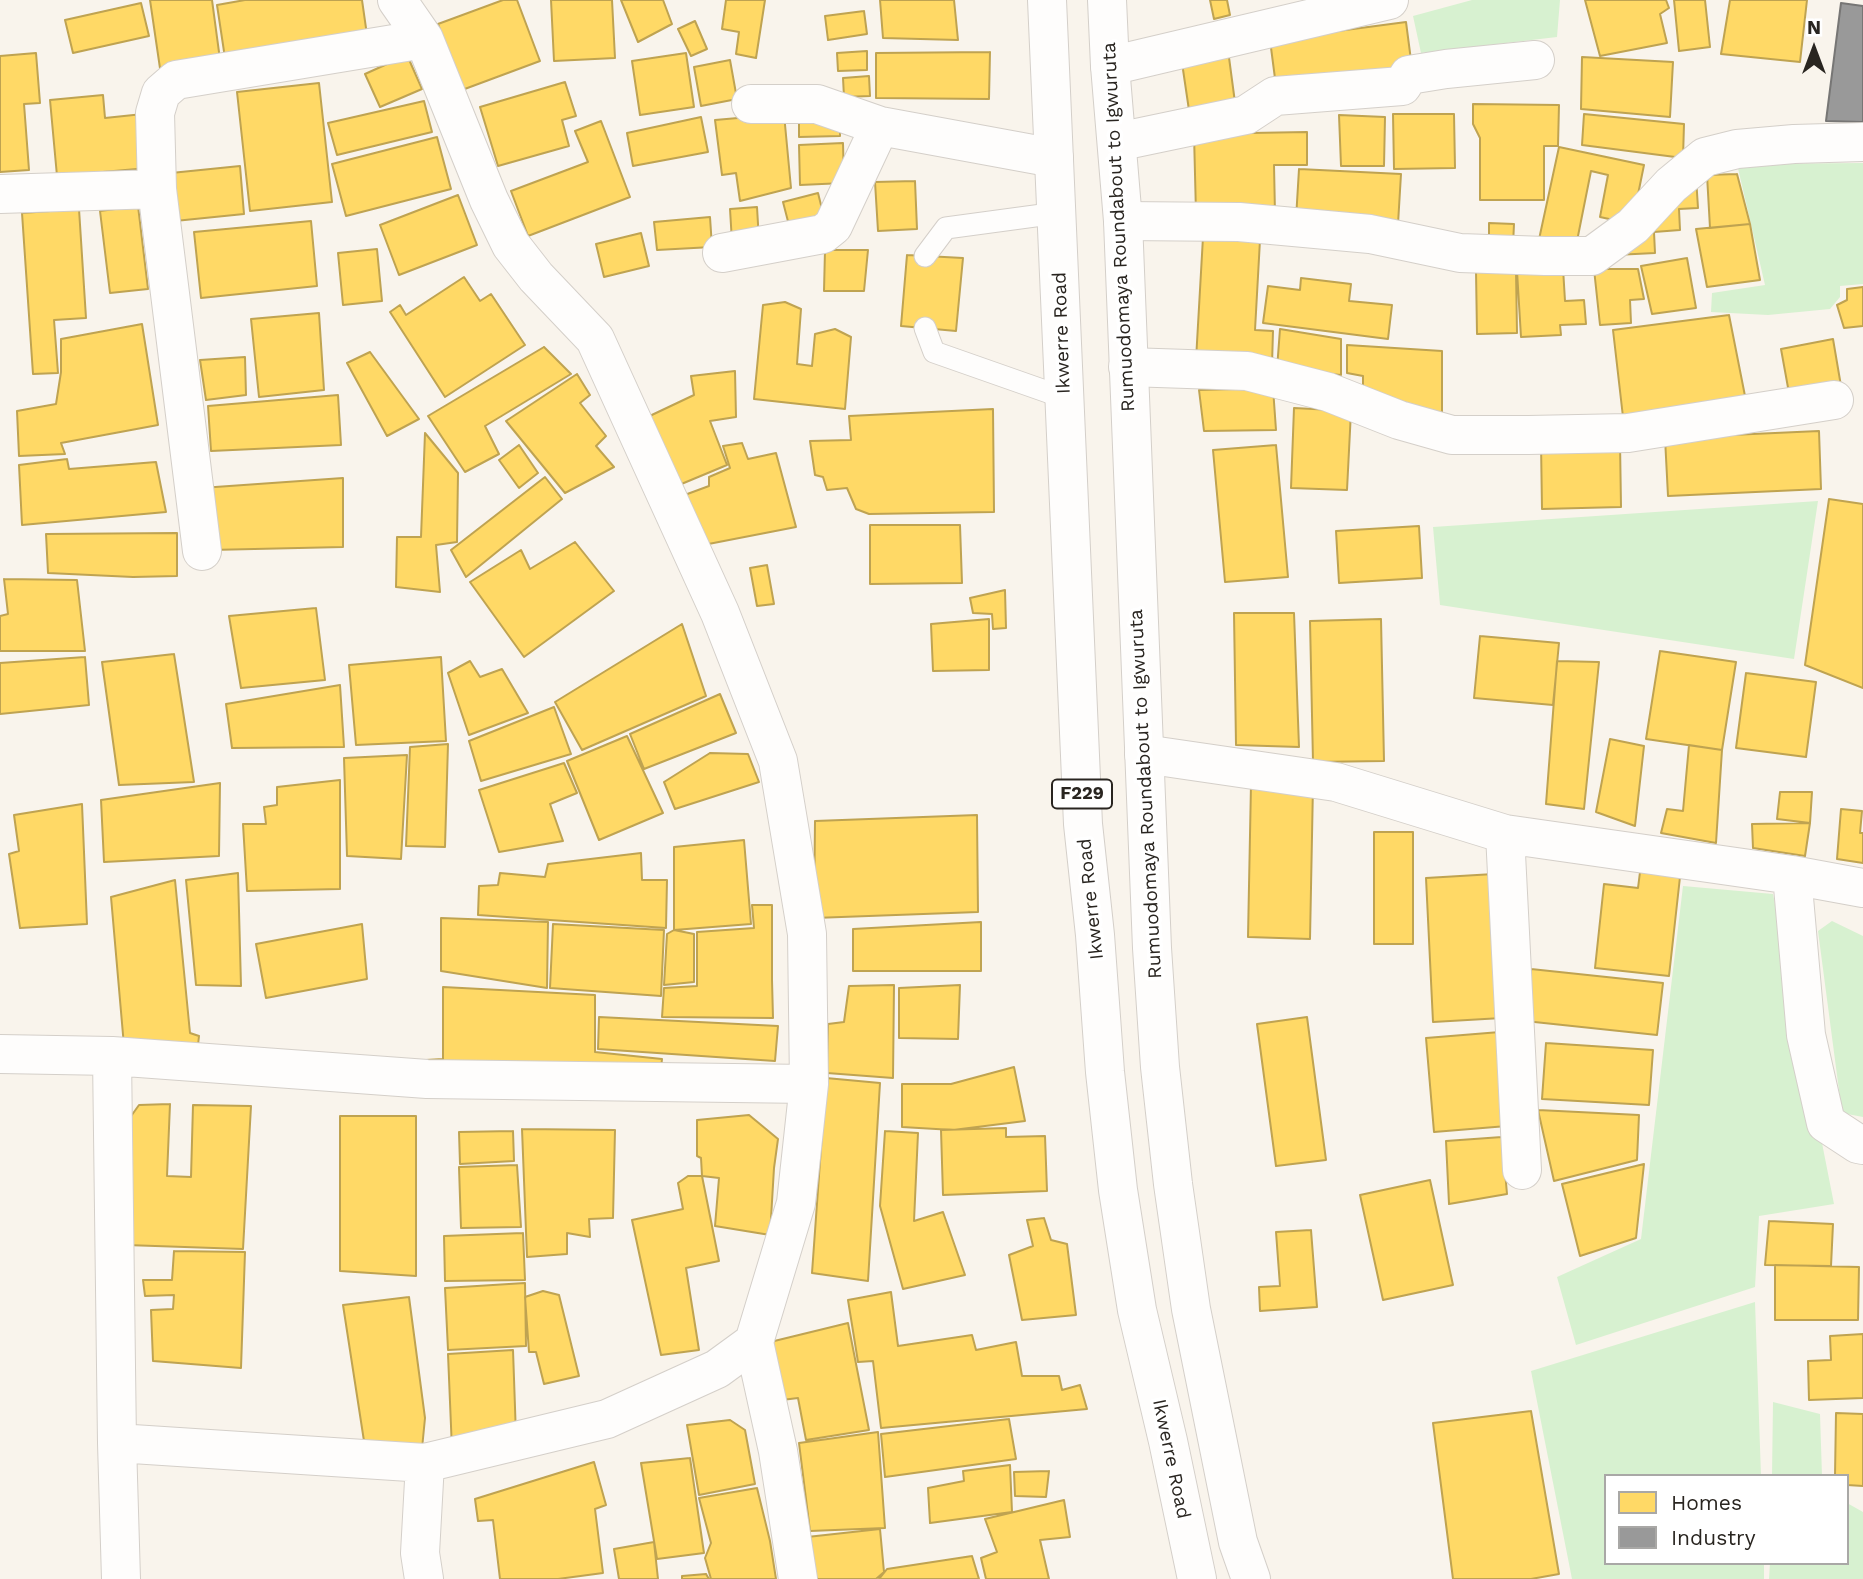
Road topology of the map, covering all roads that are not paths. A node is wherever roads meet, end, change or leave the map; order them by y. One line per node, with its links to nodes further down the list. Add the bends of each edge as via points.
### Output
1 (397, 0): 5 (street)
2 (1047, 0): 12 (street, Ikwerre Road / F229)
3 (1107, 0): 7 (street, Rumuodomaya Roundabout to Igwuruta)
4 (1389, 0): 7 (street)
5 (424, 39): 13 (street, via 176,80 161,93 155,113); 30 (street, via 510,245 595,339 720,613 778,761 807,934)
6 (1535, 60): 10 (street, via 1409,75 1402,86 1275,96 1246,115)
7 (1110, 66): 10 (street, Rumuodomaya Roundabout to Igwuruta)
8 (751, 104): 9 (street, via 817,104)
9 (880, 126): 12 (street); 17 (street, via 833,226 823,234)
10 (1117, 142): 16 (street, Rumuodomaya Roundabout to Igwuruta)
11 (1863, 142): 16 (street, via 1737,149 1705,157 1633,226 1592,256 1460,253 1370,234 1239,222)
12 (1054, 158): 15 (street, Ikwerre Road / F229)
13 (157, 189): 14 (street); 23 (street)
14 (0, 194)
15 (1057, 213): 18 (lane, via 946,228); 21 (street, Ikwerre Road / F229)
16 (1123, 220): 20 (street, Rumuodomaya Roundabout to Igwuruta)
17 (722, 253)
18 (925, 256)
19 (925, 328): 21 (lane, via 934,352)
20 (1128, 367): 22 (street, via 1247,371 1328,392 1452,435 1628,433); 24 (street, Rumuodomaya Roundabout to Igwuruta)
21 (1065, 398): 39 (street, Ikwerre Road / F229, via 1083,824 1116,1177 1137,1310)
22 (1834, 400)
23 (202, 551)
24 (1144, 754): 25 (street, via 1336,782); 40 (street, Rumuodomaya Roundabout to Igwuruta, via 1160,1067 1173,1184 1191,1309 1238,1542)
25 (1505, 834): 26 (street); 32 (street)
26 (1792, 875): 27 (street); 31 (street, via 1806,1035 1826,1123)
27 (1863, 888)
28 (0, 1054): 29 (street)
29 (113, 1056): 30 (street, via 427,1079); 34 (street)
30 (809, 1084): 33 (street, via 796,1203)
31 (1863, 1145)
32 (1522, 1170)
33 (754, 1342): 35 (street, via 717,1369 607,1419); 38 (street, via 778,1451)
34 (117, 1443): 35 (street); 36 (street)
35 (425, 1463): 37 (street, via 420,1553)
36 (121, 1579)
37 (424, 1579)
38 (798, 1579)
39 (1197, 1579)
40 (1251, 1579)

